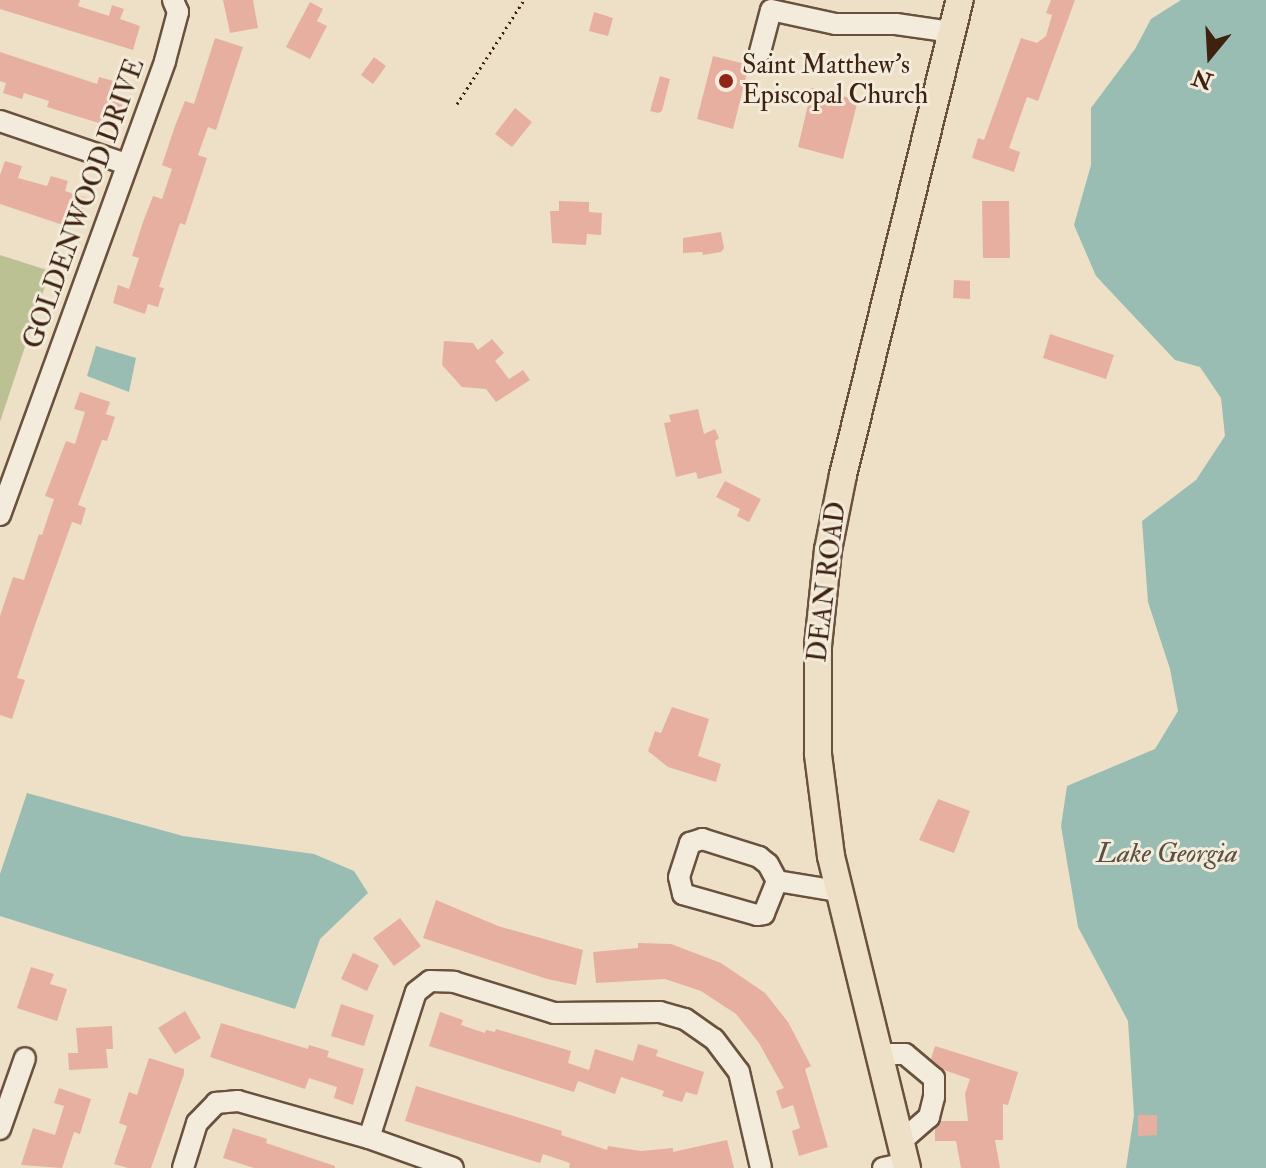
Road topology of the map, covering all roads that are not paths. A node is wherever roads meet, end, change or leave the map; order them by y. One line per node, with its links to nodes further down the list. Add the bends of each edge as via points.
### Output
1 (173, 0): 6 (street, GOLDENWOOD DRIVE, via 178,12 165,61)
2 (960, 0): 3 (main road, DEAN ROAD)
3 (952, 32): 4 (street, via 896,24 835,24 771,10); 9 (main road, DEAN ROAD, via 843,475 824,579 818,754)
4 (760, 52)
5 (0, 121): 6 (street)
6 (126, 164): 7 (street, GOLDENWOOD DRIVE)
7 (0, 515)
8 (777, 881): 8 (street, via 759,857 702,839 690,843 679,877 683,894 757,915 764,914); 9 (street)
9 (838, 891): 10 (main road, DEAN ROAD)
10 (878, 1054): 14 (main road, DEAN ROAD); 14 (street, via 905,1054 934,1078 929,1117)
11 (25, 1058): 12 (street)
12 (0, 1129)
13 (369, 1138): 15 (street, via 238,1101 216,1103 197,1123); 16 (street); 17 (street, via 416,992 430,981 454,982 554,1013 660,1012 685,1019 714,1039 739,1072)
14 (899, 1160)
15 (183, 1168)
16 (453, 1168)
17 (761, 1168)

